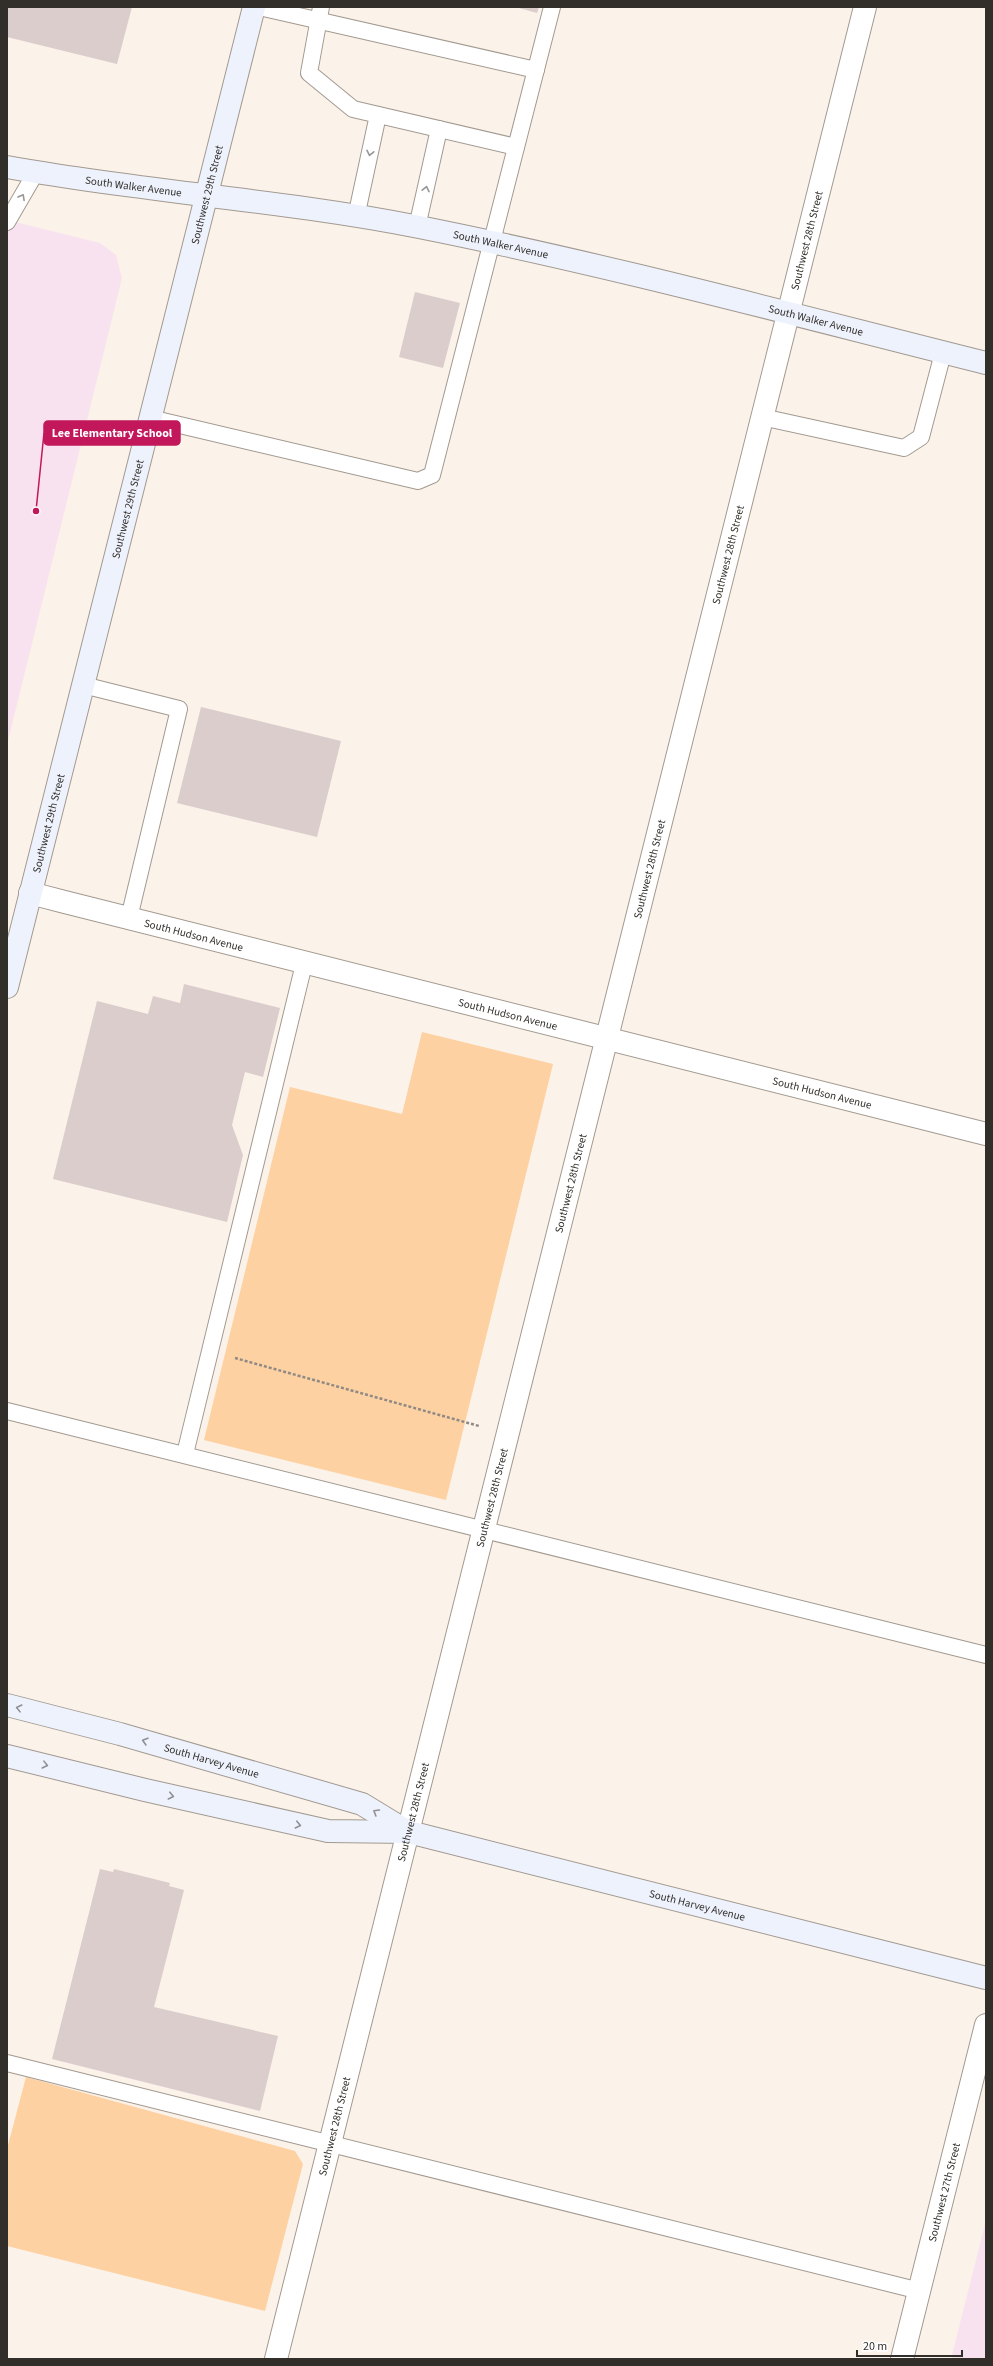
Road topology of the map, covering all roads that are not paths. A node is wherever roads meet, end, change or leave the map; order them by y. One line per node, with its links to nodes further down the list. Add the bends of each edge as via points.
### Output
1 (254, 7): 12 (main road, Southwest 29th Street)
2 (259, 7): 5 (lane)
3 (552, 7): 6 (lane)
4 (865, 7): 17 (street, Southwest 28th Street)
5 (320, 14): 6 (lane); 7 (lane, via 309,72 354,109)
6 (536, 70): 9 (lane)
7 (378, 115): 8 (lane); 13 (lane, one-way to 13)
8 (439, 129): 9 (lane); 15 (lane, one-way to 8)
9 (516, 147): 16 (lane)
10 (7, 167): 11 (main road, South Walker Avenue)
11 (36, 172): 12 (main road, South Walker Avenue); 14 (lane, one-way to 11)
12 (206, 194): 13 (main road, South Walker Avenue); 21 (main road, Southwest 29th Street)
13 (356, 216): 15 (main road, South Walker Avenue)
14 (7, 222)
15 (418, 227): 16 (main road, South Walker Avenue)
16 (493, 243): 17 (main road, South Walker Avenue); 21 (lane, via 432,476 418,481)
17 (789, 314): 18 (main road, South Walker Avenue); 20 (street, Southwest 28th Street)
18 (943, 353): 19 (main road, South Walker Avenue); 20 (lane, via 921,437 904,448)
19 (986, 363)
20 (762, 417): 27 (street, Southwest 28th Street)
21 (150, 418): 22 (main road, Southwest 29th Street)
22 (83, 686): 23 (main road, Southwest 29th Street); 24 (lane, via 179,709)
23 (30, 893): 24 (street, South Hudson Avenue); 26 (main road, Southwest 29th Street)
24 (129, 918): 25 (street, South Hudson Avenue)
25 (304, 964): 27 (street, South Hudson Avenue); 30 (lane)
26 (7, 987)
27 (606, 1037): 28 (street, South Hudson Avenue); 31 (street, Southwest 28th Street)
28 (986, 1134)
29 (7, 1411): 30 (lane)
30 (184, 1454): 31 (lane)
31 (485, 1531): 32 (lane); 35 (street, Southwest 28th Street)
32 (986, 1655)
33 (7, 1705): 35 (main road, South Harvey Avenue, one-way to 33, via 362,1804 120,1734)
34 (7, 1756): 35 (main road, South Harvey Avenue, one-way to 35, via 328,1832)
35 (409, 1832): 36 (main road, South Harvey Avenue); 39 (street, Southwest 28th Street)
36 (986, 1978)
37 (986, 2025): 40 (street, Southwest 27th Street)
38 (7, 2063): 39 (lane)
39 (330, 2144): 40 (lane); 41 (street, Southwest 28th Street)
40 (920, 2291): 42 (street, Southwest 27th Street)
41 (276, 2359)
42 (902, 2359)

